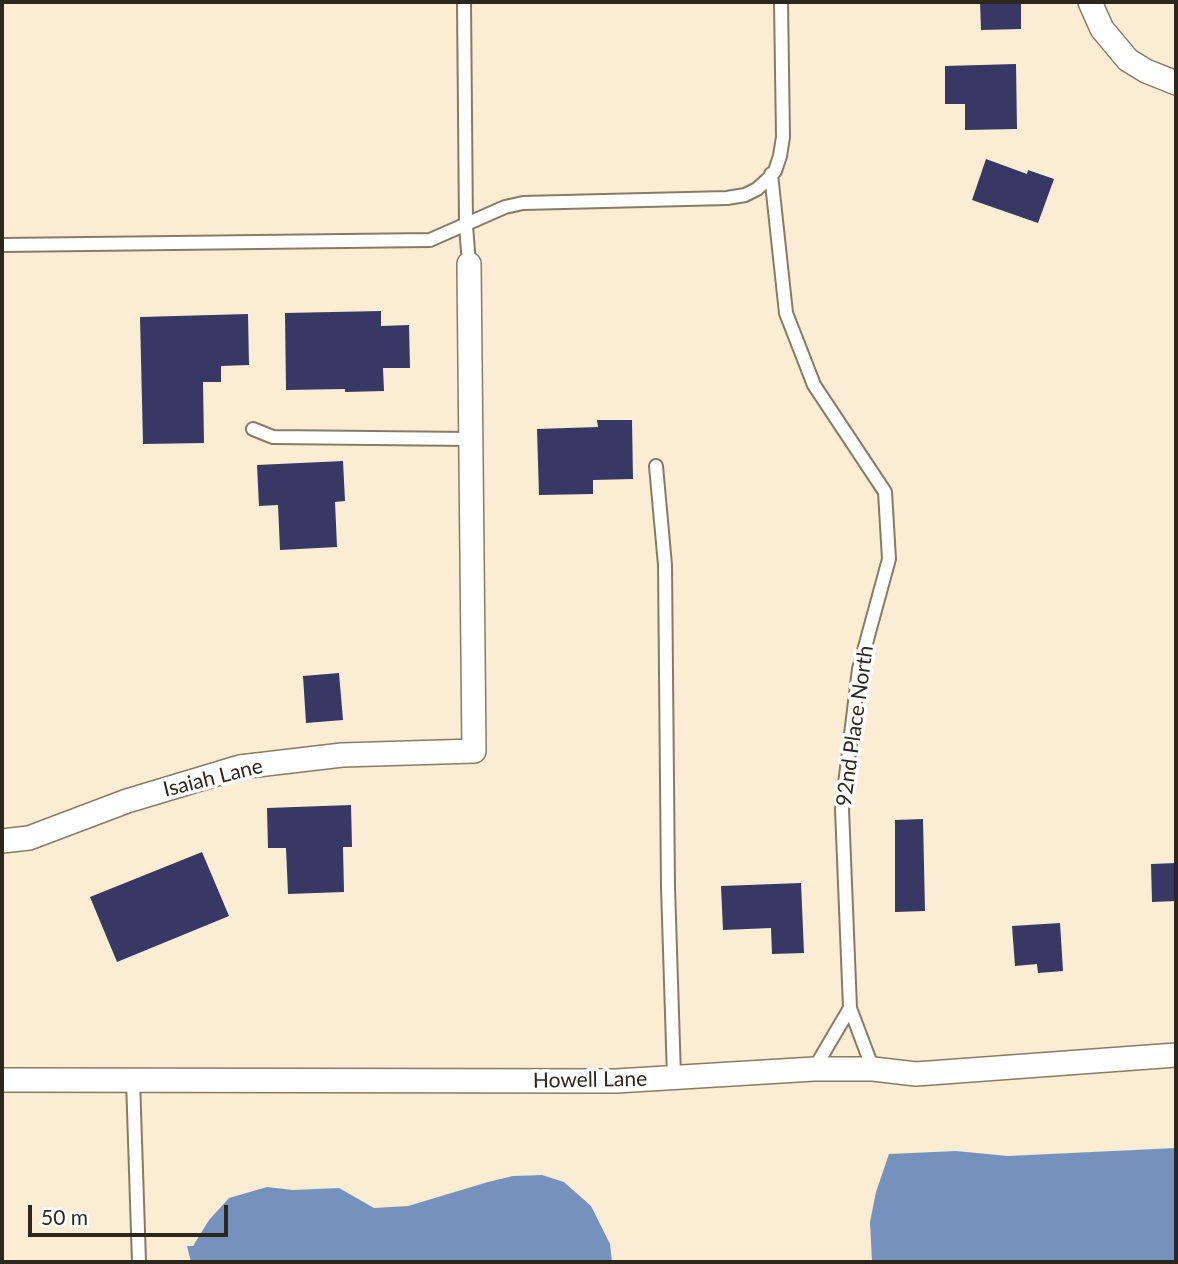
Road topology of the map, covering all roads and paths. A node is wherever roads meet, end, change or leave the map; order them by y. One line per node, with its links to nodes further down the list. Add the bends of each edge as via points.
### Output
1 (464, 2): 6 (lane)
2 (781, 2): 5 (lane, via 783,137)
3 (1090, 2): 4 (street, via 1102,29 1128,60)
4 (1176, 83)
5 (771, 174): 6 (lane, via 745,195 523,203); 13 (lane, 92nd Place North, via 786,313 814,385 885,492 889,559 859,668 842,809)
6 (466, 226): 7 (lane, via 440,238 418,241); 8 (lane)
7 (2, 245)
8 (469, 264): 10 (street)
9 (253, 429): 10 (lane, via 273,437)
10 (471, 439): 12 (street, Isaiah Lane, via 474,751 342,755 240,767 127,801 29,838)
11 (656, 466): 17 (lane, via 665,565)
12 (2, 841)
13 (850, 1008): 15 (lane); 16 (lane, 92nd Place North)
14 (1176, 1055): 16 (street, Howell Lane, via 916,1074)
15 (814, 1069): 16 (street, Howell Lane); 17 (street, Howell Lane)
16 (873, 1069)
17 (674, 1077): 19 (street, Howell Lane, via 617,1081)
18 (2, 1080): 19 (street, Howell Lane)
19 (133, 1080): 20 (lane)
20 (139, 1262)

